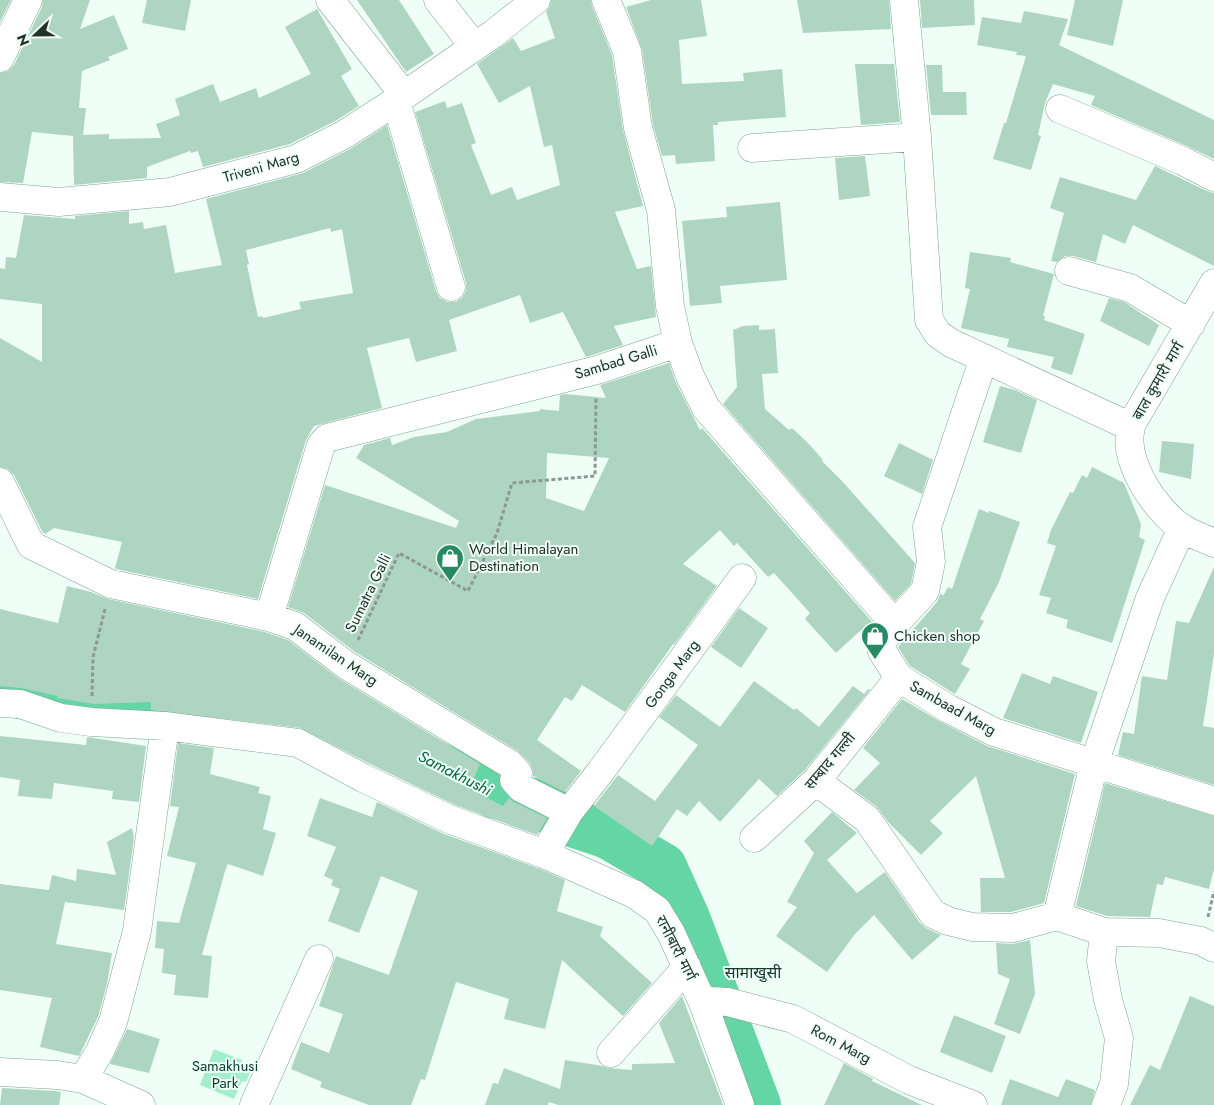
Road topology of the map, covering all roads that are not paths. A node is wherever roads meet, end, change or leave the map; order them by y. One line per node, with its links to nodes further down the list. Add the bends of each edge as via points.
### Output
1 (28, 0): 8 (street)
2 (330, 0): 9 (street)
3 (438, 0): 7 (street)
4 (536, 0): 7 (street, Triveni Marg)
5 (606, 0): 19 (street, via 627,51 638,128 661,210 670,306)
6 (904, 0): 11 (street)
7 (474, 46): 9 (street, Triveni Marg)
8 (0, 58)
9 (400, 98): 14 (street, Triveni Marg, via 345,134 296,158 170,192 59,202); 17 (street)
10 (1060, 109): 13 (street)
11 (917, 137): 12 (street); 20 (street, via 929,320 938,334 951,343)
12 (752, 148)
13 (1214, 177)
14 (0, 197)
15 (1069, 271): 18 (street, via 1130,288)
16 (1214, 283): 18 (street, बाल कुमारी मार्ग)
17 (451, 287)
18 (1191, 324): 21 (street, बाल कुमारी मार्ग)
19 (678, 342): 26 (street, Sambad Galli, via 597,370 327,438 321,446); 27 (street, Sambad Galli, via 706,408)
20 (984, 358): 21 (street); 27 (street, via 927,528 931,562 925,591)
21 (1131, 427): 23 (street, बाल कुमारी मार्ग, via 1135,468 1144,486 1154,502)
22 (0, 482): 26 (street, Janamilan Marg, via 31,545 111,584)
23 (1182, 528): 24 (street, बाल कुमारी मार्ग); 31 (street, via 1150,598)
24 (1214, 543)
25 (742, 578): 34 (street, Gonga Marg)
26 (269, 617): 34 (street, Janamilan Marg, via 295,626 346,665 510,764 518,773 514,780 521,788)
27 (896, 624): 28 (street, via 881,643 882,651)
28 (899, 678): 31 (street, Sambaad Marg, via 994,732); 32 (street, सम्बाद गल्ली)
29 (0, 703): 30 (street, रानीबारी मार्ग, via 20,704 61,718)
30 (165, 726): 36 (street, रानीबारी मार्ग, via 298,743 449,819); 45 (street, via 137,931 113,1022)
31 (1094, 764): 33 (street, Sambaad Marg); 37 (street)
32 (816, 781): 35 (street, सम्बाद गल्ली); 37 (street, via 867,819 933,914 972,927 1012,928)
33 (1214, 801)
34 (563, 821): 36 (street)
35 (754, 838)
36 (544, 854): 41 (street, रानीबारी मार्ग, via 634,894 657,910)
37 (1057, 916): 38 (street)
38 (1104, 932): 39 (street, via 1159,933 1201,941); 50 (street, via 1101,961 1119,1038 1114,1084)
39 (1214, 948)
40 (319, 959): 47 (street)
41 (687, 967): 42 (street, रानीबारी मार्ग); 43 (street)
42 (714, 1002): 48 (street, रानीबारी मार्ग); 49 (street, Rom Marg, via 792,1019 909,1080)
43 (611, 1053)
44 (0, 1072): 45 (street)
45 (83, 1079): 46 (street)
46 (141, 1105)
47 (254, 1105)
48 (740, 1105)
49 (973, 1105)
50 (1106, 1105)

